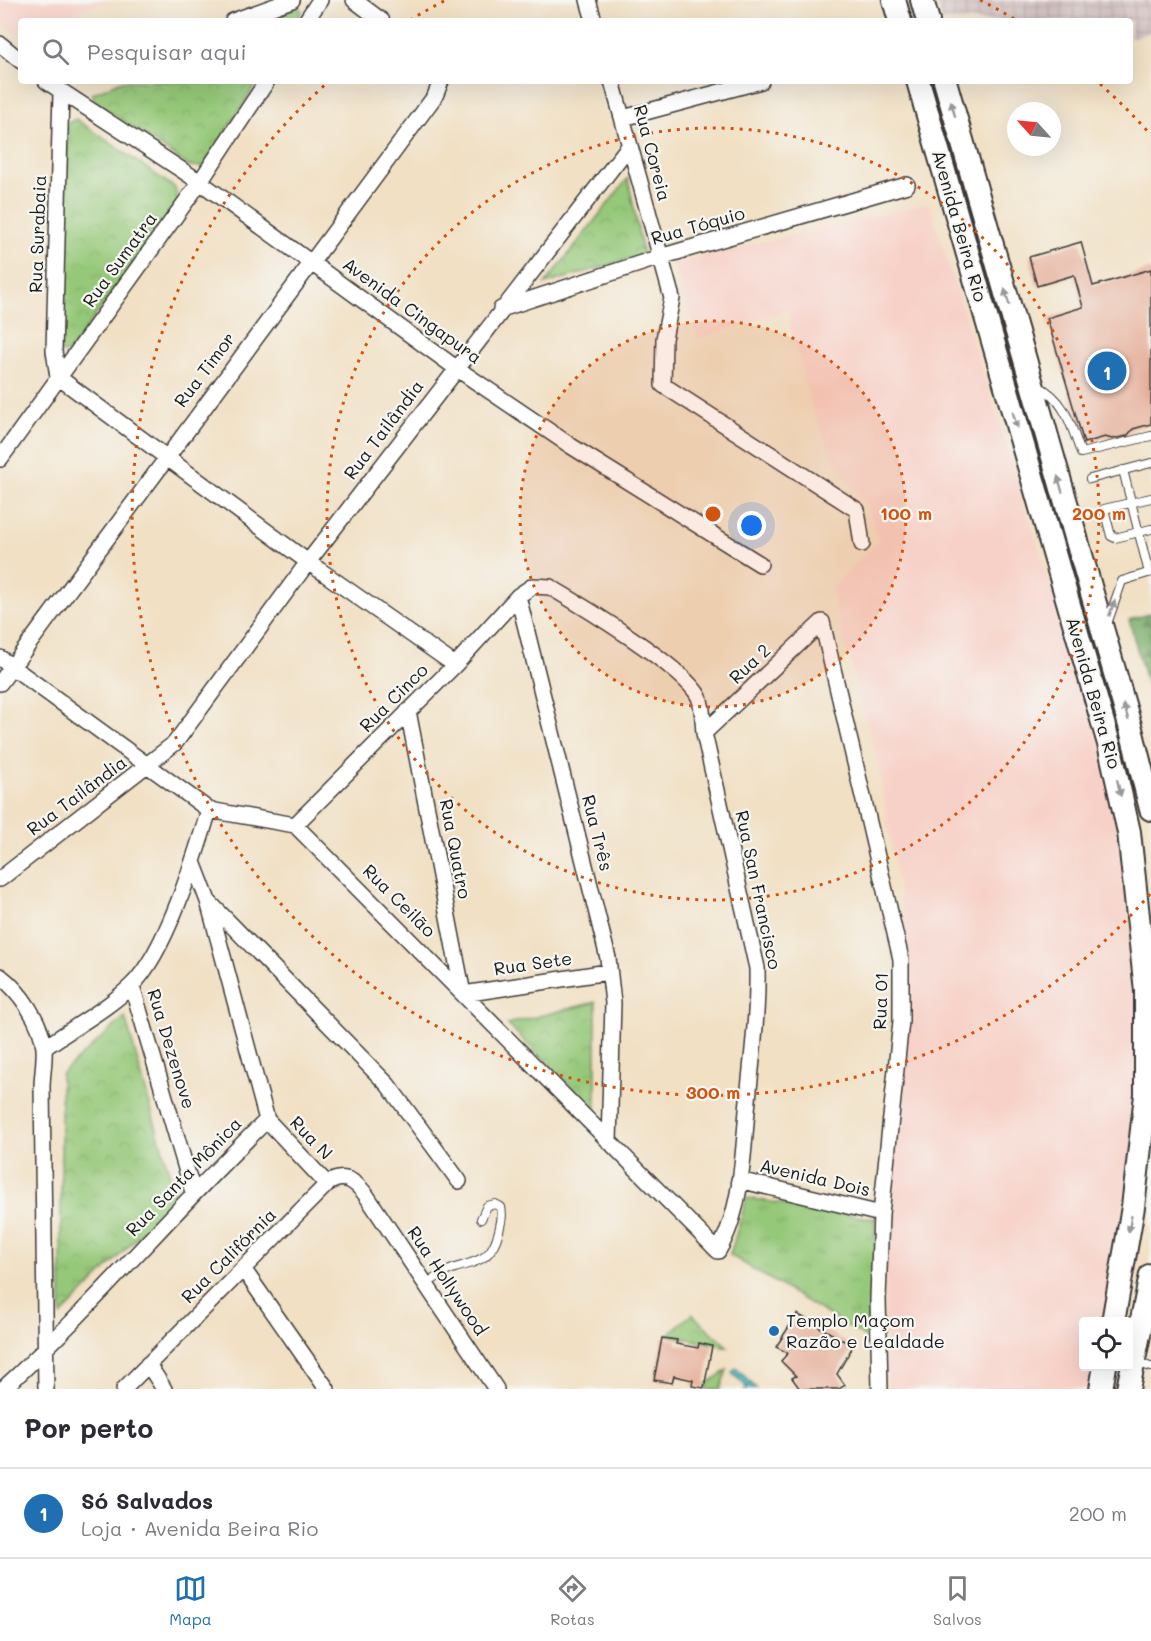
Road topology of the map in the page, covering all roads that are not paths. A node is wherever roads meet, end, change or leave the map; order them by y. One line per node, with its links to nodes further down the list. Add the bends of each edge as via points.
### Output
1 (292, 0): 7 (street)
2 (320, 0): 8 (street)
3 (354, 0): 9 (street)
4 (588, 0): 10 (street)
5 (894, 0): 11 (main road)
6 (922, 0): 12 (main road)
7 (241, 18)
8 (308, 18)
9 (378, 18)
10 (593, 18)
11 (899, 18)
12 (927, 18)
13 (0, 44): 14 (street)
14 (18, 59)
15 (265, 84): 24 (street, Rua Sumatra)
16 (440, 84): 27 (street, Rua Timor, via 435,96)
17 (613, 84): 22 (street, Rua Coreia)
18 (750, 84): 22 (street)
19 (919, 84): 32 (main road, Avenida Beira Rio)
20 (946, 84): 31 (main road, Avenida Beira Rio, one-way to 20)
21 (56, 85): 24 (street, Avenida Cingapura); 30 (street, Rua Surabaia, via 54,351)
22 (622, 118): 23 (street, Rua Coreia)
23 (629, 146): 26 (street, Rua Coreia); 28 (street, Rua Tailândia)
24 (200, 182): 27 (street, Avenida Cingapura); 30 (street, Rua Sumatra)
25 (907, 186): 26 (street, Rua Tóquio)
26 (660, 257): 28 (street, Rua Tóquio); 43 (street, Rua Coreia, via 672,298 664,339 663,385 857,510)
27 (311, 261): 29 (street, Avenida Cingapura); 34 (street, Rua Timor)
28 (501, 309): 29 (street, Rua Tailândia)
29 (456, 368): 44 (street, Rua Tailândia); 45 (street, Avenida Cingapura, via 571,446)
30 (58, 377): 34 (street); 35 (street, Rua Sumatra)
31 (1030, 378): 32 (main road); 33 (lane, via 1062,404 1081,453); 49 (main road, Avenida Beira Rio, one-way to 31)
32 (1004, 380): 80 (main road, Avenida Beira Rio, one-way to 80, via 1109,744 1129,832 1138,906 1146,991 1146,1095 1133,1207)
33 (1151, 436)
34 (165, 457): 44 (street); 50 (street, Rua Timor)
35 (0, 459)
36 (1151, 463): 37 (lane)
37 (1123, 470): 38 (lane); 40 (lane)
38 (1090, 479)
39 (1151, 498): 40 (lane)
40 (1131, 503): 42 (lane); 42 (lane, via 1104,509 1115,538)
41 (1151, 530): 42 (lane)
42 (1139, 532): 46 (lane)
43 (862, 544)
44 (308, 562): 51 (street); 55 (street, Rua Tailândia, via 175,743)
45 (760, 564)
46 (1150, 572): 49 (lane, one-way to 46, via 1122,581)
47 (518, 596): 51 (street, Rua Cinco); 54 (street, Rua San Francisco, via 533,586 550,587 642,646 690,683 700,698); 62 (street, Rua Três, via 608,957)
48 (822, 622): 54 (street, Rua 2); 73 (street, Rua 01, via 901,959 901,1021)
49 (1103, 634): 56 (main road, Avenida Beira Rio, one-way to 49)
50 (6, 663): 52 (street, Rua Timor); 55 (street)
51 (455, 665): 53 (street, Rua Cinco)
52 (0, 683)
53 (408, 711): 58 (street, Rua Cinco); 65 (street, Rua Quatro)
54 (704, 733): 69 (street, Rua San Francisco, via 757,968 758,1001)
55 (148, 766): 57 (street); 60 (street, Rua Tailândia)
56 (1151, 809)
57 (209, 810): 58 (street); 59 (street)
58 (295, 825): 65 (street, Rua Ceilão)
59 (193, 862): 61 (street, Rua Santa Mônica); 64 (street, via 156,952)
60 (0, 879)
61 (208, 901): 67 (street, Rua Santa Mônica); 70 (street, via 388,1085)
62 (608, 972): 65 (street, Rua Sete); 68 (street, Rua Três, via 613,1003)
63 (0, 976): 66 (street, via 13,986 40,1030)
64 (132, 986): 66 (street, Rua Dezenove); 72 (street, Rua Dezenove)
65 (463, 994): 68 (street, Rua Ceilão)
66 (44, 1048): 81 (street)
67 (267, 1120): 71 (street, Rua N); 72 (street, Rua Santa Mônica)
68 (609, 1142): 75 (street, Rua Ceilão)
69 (740, 1180): 73 (street, Avenida Dois); 75 (street, Rua San Francisco, via 727,1236)
70 (459, 1181)
71 (327, 1184): 76 (street, Rua Califórnia); 78 (street, Rua Hollywood, via 342,1177 353,1180)
72 (193, 1192): 81 (street, Rua Santa Mônica)
73 (881, 1214): 91 (street, Rua 01)
74 (481, 1219): 78 (lane, via 487,1206 495,1204 501,1208 503,1217 489,1255)
75 (718, 1251)
76 (244, 1270): 83 (street, Rua Califórnia); 89 (street)
77 (1151, 1275): 79 (main road)
78 (425, 1284): 90 (street, Rua Hollywood)
79 (1148, 1309): 82 (main road)
80 (1114, 1317)
81 (46, 1349): 85 (street, Rua Santa Mônica); 86 (street)
82 (1136, 1363): 93 (main road)
83 (148, 1364): 87 (street, Rua Califórnia); 88 (street)
84 (1104, 1371): 92 (main road)
85 (3, 1389)
86 (46, 1389)
87 (124, 1389)
88 (164, 1389)
89 (327, 1389)
90 (496, 1389)
91 (880, 1389)
92 (1101, 1389)
93 (1128, 1389)

